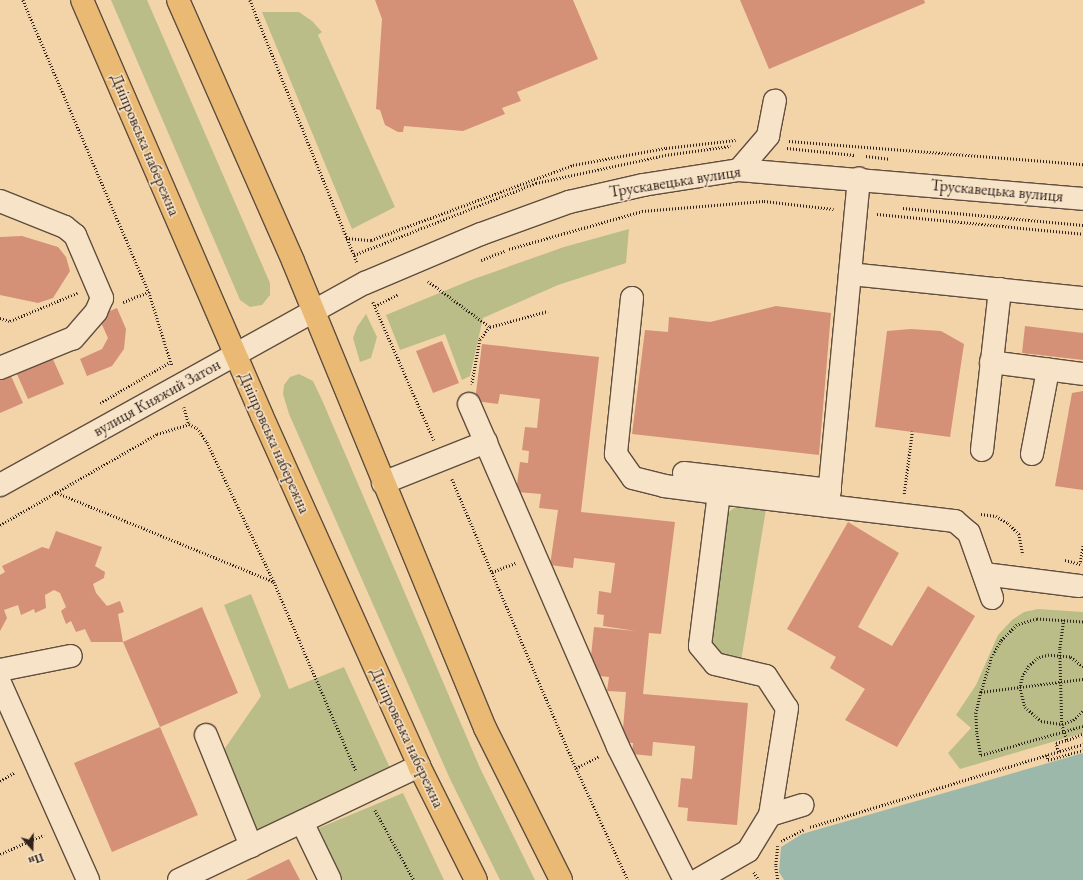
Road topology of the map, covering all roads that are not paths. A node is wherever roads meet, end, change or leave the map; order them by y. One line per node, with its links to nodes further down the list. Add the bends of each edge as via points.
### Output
1 (82, 0): 13 (main road, Дніпровська набережна)
2 (180, 0): 12 (main road)
3 (775, 101): 4 (street, via 768,136)
4 (739, 170): 5 (street, Трускавецька вулиця); 12 (street, Трускавецька вулиця, via 643,185 569,202 481,234 380,277)
5 (859, 178): 6 (street, Трускавецька вулиця); 8 (street)
6 (1083, 199)
7 (0, 201): 15 (street, via 66,227 76,235 102,298 96,312 72,338)
8 (850, 274): 9 (street); 26 (street)
9 (1000, 289): 11 (street); 14 (street)
10 (632, 298): 25 (street, via 616,454 633,478 664,486)
11 (1083, 298)
12 (314, 312): 13 (street, вулиця Княжий Затон); 23 (main road)
13 (235, 356): 24 (street, вулиця Княжий Затон); 34 (main road, Дніпровська набережна)
14 (991, 362): 16 (street); 20 (street)
15 (0, 368)
16 (1048, 370): 17 (street); 21 (street)
17 (1083, 374)
18 (469, 404): 19 (street)
19 (486, 442): 23 (street); 44 (street, via 618,747)
20 (982, 450)
21 (1032, 454)
22 (672, 472): 26 (street)
23 (384, 483): 43 (main road, via 485,728)
24 (0, 485)
25 (719, 493): 26 (street); 36 (street, via 700,646 715,664 766,676 787,708)
26 (829, 498): 27 (street, via 900,514 955,521 969,533)
27 (984, 574): 28 (street); 29 (street)
28 (1078, 586)
29 (992, 598)
30 (70, 656): 31 (street)
31 (0, 670)
32 (0, 683): 39 (street)
33 (206, 735): 38 (street)
34 (419, 766): 37 (street); 42 (main road, Дніпровська набережна)
35 (802, 805): 36 (street)
36 (770, 815): 45 (street, via 748,852)
37 (302, 822): 38 (street); 41 (street)
38 (251, 846): 40 (street)
39 (88, 880)
40 (179, 880)
41 (330, 880)
42 (476, 880)
43 (561, 880)
44 (685, 880)
45 (698, 880)

